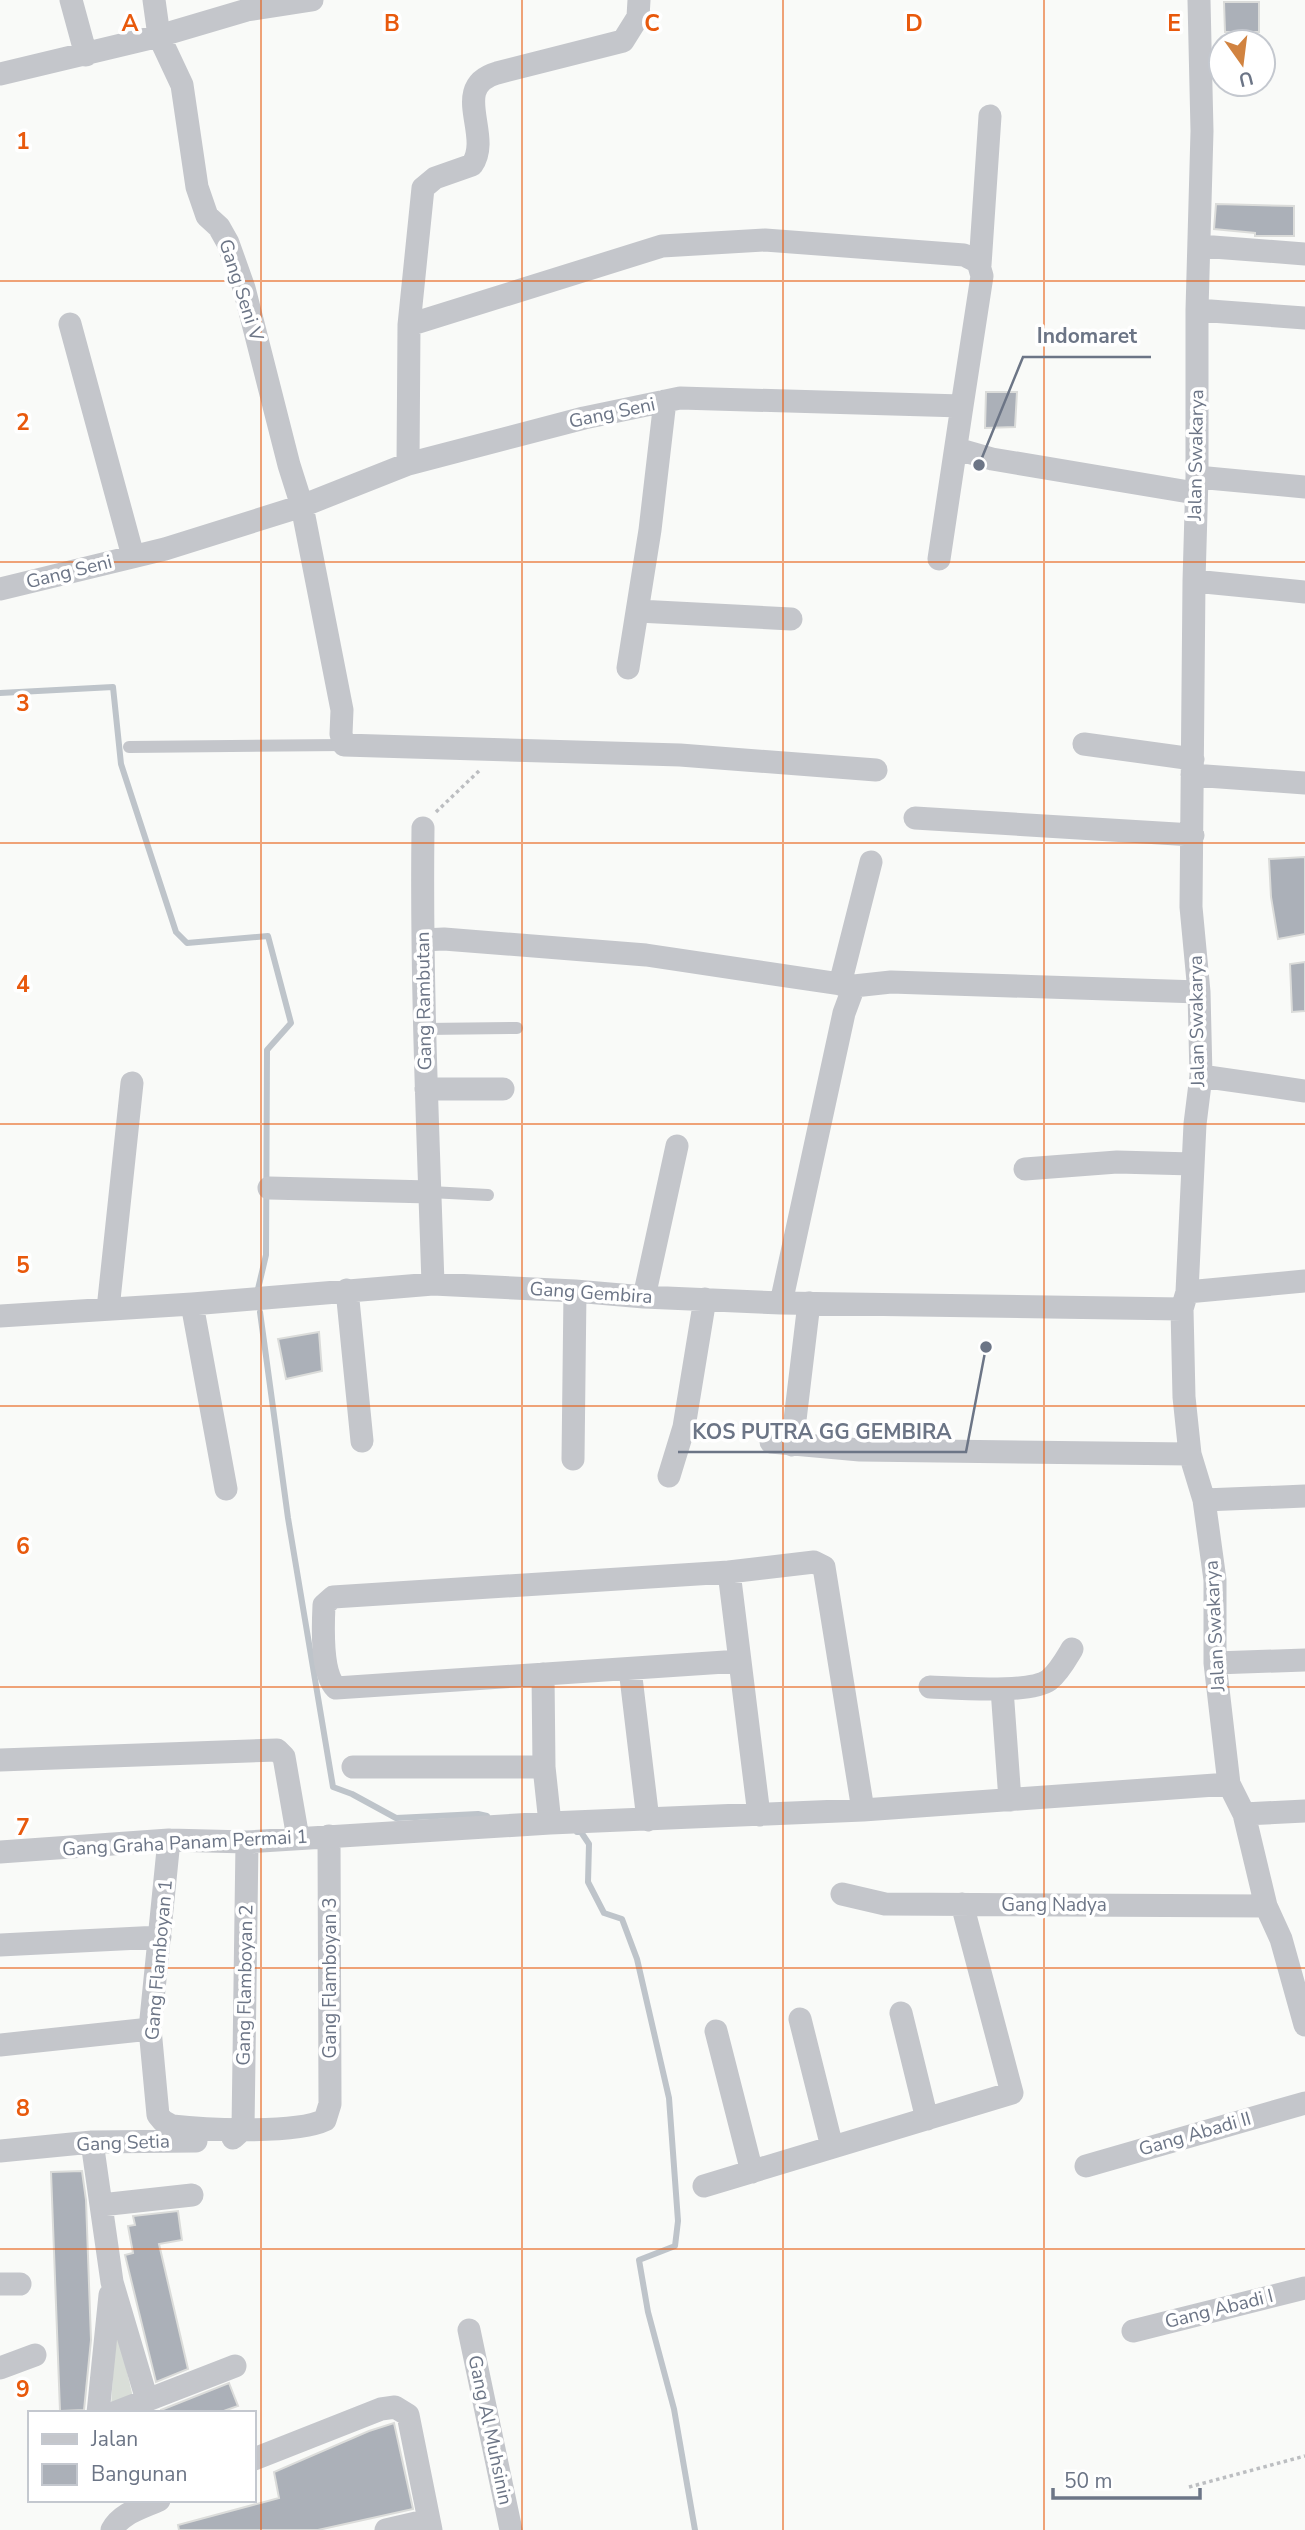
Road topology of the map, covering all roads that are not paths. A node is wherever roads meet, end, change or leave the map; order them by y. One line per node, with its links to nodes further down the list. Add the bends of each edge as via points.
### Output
1 (71, 0): 8 (street)
2 (154, 0): 7 (street, Gang Seni V)
3 (312, 0): 6 (street)
4 (639, 0): 17 (street, via 638,17 623,41 488,76 478,85 473,95 478,144 475,161 423,188)
5 (1199, 0): 11 (street, Jalan Swakarya)
6 (246, 5): 7 (street)
7 (159, 36): 8 (street); 24 (street, Gang Seni V, via 182,85 204,208 228,243 244,288)
8 (86, 55): 9 (street)
9 (0, 74)
10 (990, 116): 13 (street)
11 (1200, 246): 12 (street); 14 (street, Jalan Swakarya)
12 (1305, 254)
13 (980, 265): 17 (street, via 964,255 765,240 662,246); 19 (street)
14 (1196, 310): 15 (street); 22 (street, Jalan Swakarya)
15 (1305, 318)
16 (70, 324): 25 (street)
17 (410, 325): 21 (street)
18 (666, 401): 19 (street, Gang Seni); 21 (street, Gang Seni); 30 (street)
19 (962, 406): 20 (street)
20 (957, 449): 22 (street, via 992,458); 26 (street)
21 (408, 464): 24 (street, Gang Seni)
22 (1196, 485): 23 (street); 27 (street, Jalan Swakarya)
23 (1305, 487)
24 (302, 506): 25 (street, Gang Seni); 34 (street, Gang Seni V, via 342,710)
25 (133, 556): 28 (street, Gang Seni)
26 (939, 559)
27 (1194, 582): 29 (street); 36 (street, Jalan Swakarya)
28 (0, 589)
29 (1305, 592)
30 (638, 611): 31 (street); 32 (street)
31 (791, 619)
32 (628, 668)
33 (1084, 744): 36 (street)
34 (344, 745): 35 (lane); 37 (street, via 680,755)
35 (129, 747)
36 (1192, 767): 38 (street); 41 (street, Jalan Swakarya)
37 (876, 770)
38 (1305, 783)
39 (915, 818): 41 (street)
40 (422, 828): 43 (street, Gang Rambutan)
41 (1193, 835): 45 (street, Jalan Swakarya, via 1191,907)
42 (871, 862): 44 (street)
43 (423, 940): 44 (street, via 646,955); 47 (street, Gang Rambutan)
44 (847, 985): 45 (street, via 891,982); 66 (street)
45 (1199, 992): 48 (street, Jalan Swakarya)
46 (517, 1028): 47 (lane)
47 (425, 1029): 50 (street, Gang Rambutan)
48 (1201, 1076): 52 (street); 54 (street, Jalan Swakarya)
49 (132, 1083): 69 (street)
50 (426, 1089): 51 (street); 57 (street, Gang Rambutan)
51 (503, 1089)
52 (1305, 1091)
53 (677, 1146): 63 (street)
54 (1193, 1164): 55 (street, via 1117,1162); 65 (street, Jalan Swakarya)
55 (1025, 1168)
56 (269, 1188): 57 (street)
57 (430, 1192): 58 (lane); 60 (street, Gang Rambutan)
58 (488, 1195)
59 (1305, 1281): 65 (street, Gang Gembira)
60 (433, 1284): 61 (street, Gang Gembira); 62 (street, Gang Gembira)
61 (347, 1290): 68 (street, Gang Gembira); 71 (street)
62 (575, 1291): 63 (street, Gang Gembira); 73 (street)
63 (644, 1297): 64 (street, Gang Gembira)
64 (705, 1299): 66 (street, Gang Gembira); 74 (street, via 684,1427)
65 (1185, 1300): 67 (street, Gang Gembira); 72 (street, Jalan Swakarya, via 1184,1396)
66 (781, 1303): 67 (street, Gang Gembira)
67 (808, 1303): 72 (street, via 782,1443 860,1450)
68 (191, 1304): 69 (street, Gang Gembira); 75 (street)
69 (108, 1309): 70 (street, Gang Gembira)
70 (0, 1316)
71 (362, 1441)
72 (1190, 1454): 77 (street, Jalan Swakarya)
73 (573, 1459)
74 (669, 1476)
75 (226, 1489)
76 (1305, 1496): 77 (street)
77 (1204, 1500): 82 (street, Jalan Swakarya, via 1215,1580)
78 (729, 1572): 81 (street); 84 (street, via 333,1597 324,1605 328,1678 336,1688); 92 (street, via 814,1562 824,1567)
79 (1072, 1649): 86 (street, via 1048,1681)
80 (1305, 1660): 82 (street)
81 (740, 1661): 83 (street); 95 (street)
82 (1215, 1663): 90 (street, Jalan Swakarya)
83 (630, 1669): 84 (street); 96 (street)
84 (543, 1675): 89 (street)
85 (930, 1687): 86 (street)
86 (1002, 1689): 91 (street)
87 (0, 1760): 99 (street, via 277,1750 284,1758)
88 (353, 1767): 89 (street)
89 (544, 1767): 97 (street)
90 (1229, 1784): 91 (street, Gang Graha Panam Permai 1); 94 (street, Jalan Swakarya)
91 (1010, 1800): 92 (street, Gang Graha Panam Permai 1)
92 (863, 1810): 95 (street, Gang Graha Panam Permai 1)
93 (1305, 1811): 94 (street)
94 (1244, 1814): 105 (street, Jalan Swakarya)
95 (759, 1815): 96 (street, Gang Graha Panam Permai 1)
96 (648, 1820): 97 (street, Gang Graha Panam Permai 1)
97 (550, 1824): 98 (street, Gang Graha Panam Permai 1)
98 (329, 1836): 99 (street, Gang Graha Panam Permai 1); 116 (street, Gang Flamboyan 3, via 330,2104 325,2120 313,2126)
99 (298, 1838): 101 (street, Gang Graha Panam Permai 1)
100 (169, 1840): 101 (street, Gang Graha Panam Permai 1); 102 (street, Gang Graha Panam Permai 1); 106 (street, Gang Flamboyan 1)
101 (247, 1842): 116 (street, Gang Flamboyan 2)
102 (0, 1852)
103 (842, 1895): 104 (street, Gang Nadya, via 885,1904)
104 (962, 1905): 105 (street, Gang Nadya); 115 (street, via 1012,2092)
105 (1266, 1906): 110 (street, Jalan Swakarya, via 1281,1939)
106 (160, 1937): 107 (street); 111 (street, Gang Flamboyan 1)
107 (0, 1945)
108 (901, 2013): 115 (street)
109 (800, 2019): 118 (street)
110 (1305, 2025)
111 (150, 2029): 113 (street); 116 (street, Gang Flamboyan 1, via 158,2115 163,2121 191,2128)
112 (716, 2031): 121 (street)
113 (0, 2045)
114 (1305, 2103): 120 (street, Gang Abadi II)
115 (927, 2119): 118 (street)
116 (243, 2129): 117 (street, Gang Setia, via 228,2141)
117 (92, 2142): 119 (street, Gang Setia); 124 (street)
118 (832, 2147): 121 (street)
119 (0, 2151)
120 (1086, 2166)
121 (752, 2172): 122 (street)
122 (704, 2186)
123 (192, 2194): 124 (street)
124 (101, 2205): 125 (street)
125 (112, 2281): 132 (street); 133 (street)
126 (1305, 2288): 128 (street, Gang Abadi I)
127 (469, 2330): 140 (street, Gang Al Muhsinin)
128 (1133, 2331)
129 (35, 2355): 131 (street)
130 (235, 2366): 132 (street)
131 (0, 2368)
132 (147, 2400): 134 (street)
133 (98, 2411)
134 (119, 2411)
135 (256, 2458): 137 (street, via 395,2407 408,2415)
136 (155, 2502): 138 (street, via 130,2513)
137 (430, 2525): 139 (street)
138 (112, 2530)
139 (386, 2530)
140 (511, 2530)

